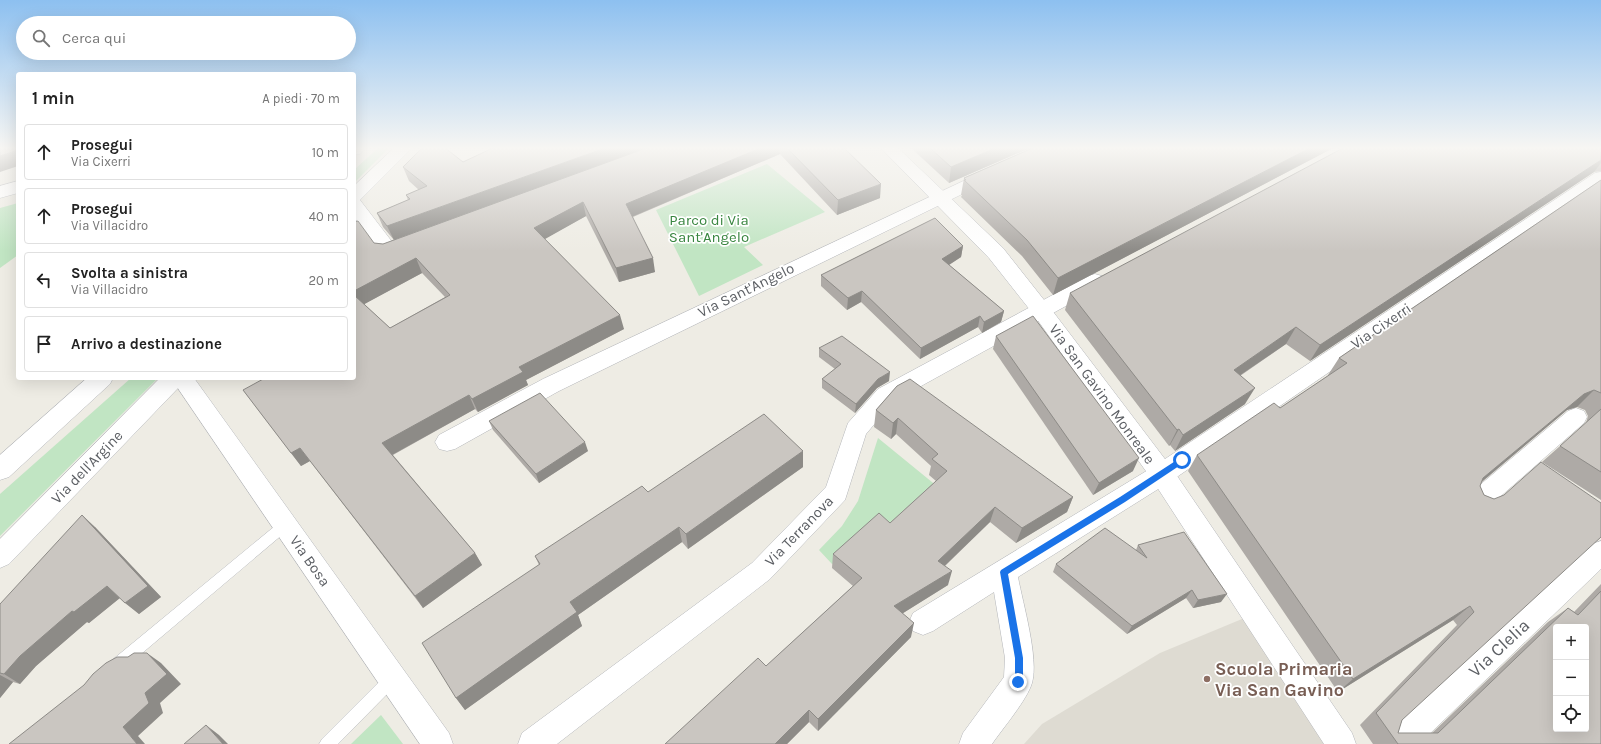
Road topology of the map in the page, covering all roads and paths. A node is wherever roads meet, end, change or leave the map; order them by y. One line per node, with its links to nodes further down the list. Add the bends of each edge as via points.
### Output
1 (369, 182): 7 (street)
2 (924, 182): 8 (street, Via San Gavino Monreale)
3 (971, 182): 8 (street, Via Sant'Angelo)
4 (1594, 182): 19 (street, Via Cixerri)
5 (16, 188): 6 (street)
6 (0, 192)
7 (356, 194)
8 (939, 196): 12 (street, Via San Gavino Monreale, via 996,253); 17 (street, Via Sant'Angelo, via 551,385)
9 (356, 207): 10 (street, via 389,251)
10 (426, 237)
11 (1112, 273): 12 (street, Via Terranova)
12 (1041, 310): 19 (street, Via San Gavino Monreale); 30 (street, Via Terranova, via 886,395 856,430 836,493 761,571)
13 (100, 380): 18 (street)
14 (172, 380): 23 (street, Via dell'Argine)
15 (183, 380): 21 (street, Via Bosa)
16 (1576, 418): 20 (street, via 1533,470)
17 (447, 442)
18 (0, 470)
19 (1162, 474): 24 (street, Via Cixerri); 32 (street, Via San Gavino Monreale)
20 (1477, 502)
21 (284, 525): 26 (lane); 27 (street, Via Bosa)
22 (1601, 552): 33 (street, Via Clelia)
23 (0, 556)
24 (1004, 572): 25 (street, Via Cixerri); 31 (street, via 1019,658 1018,682)
25 (923, 622)
26 (108, 673)
27 (392, 679): 28 (lane); 29 (street, Via Bosa)
28 (327, 744)
29 (438, 744)
30 (533, 744)
31 (974, 744)
32 (1341, 744)
33 (1397, 744)

